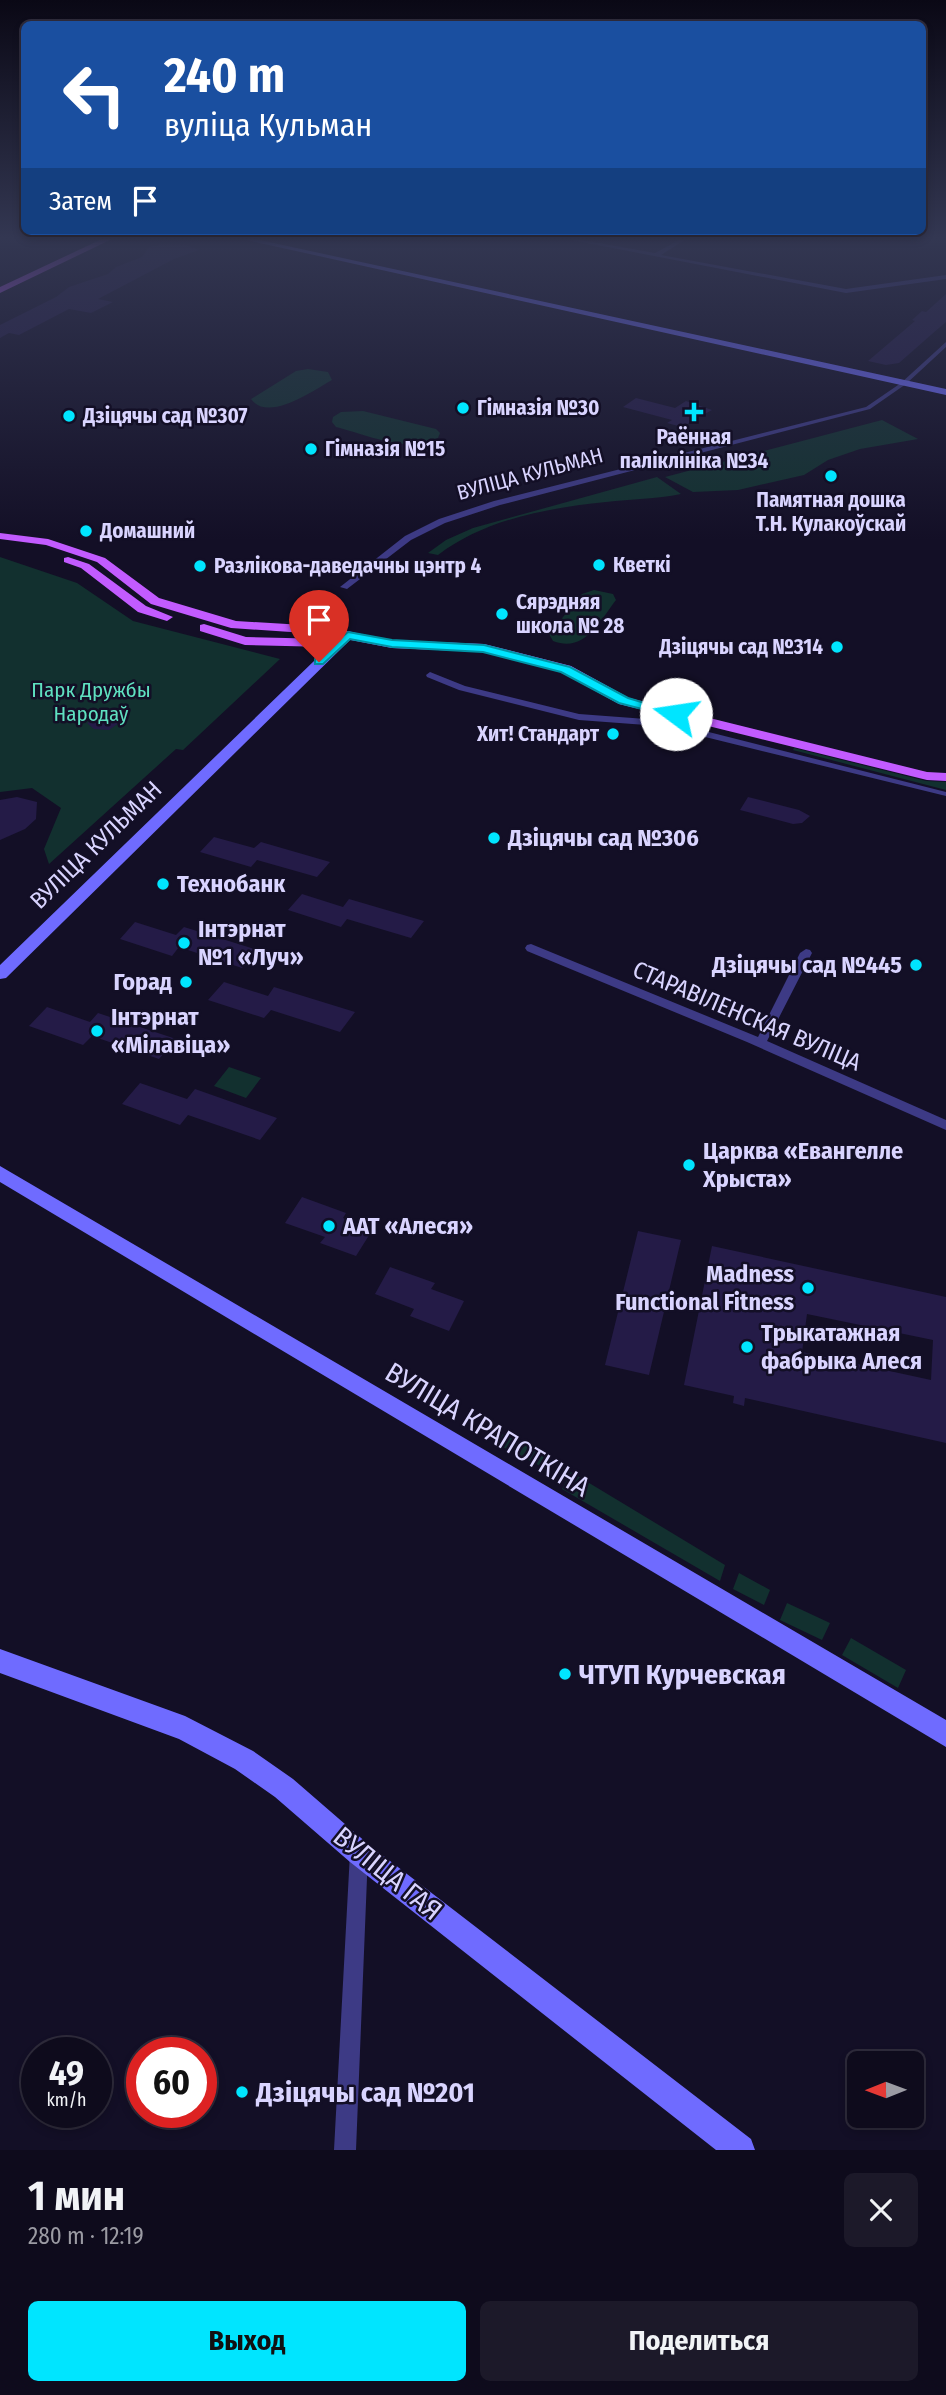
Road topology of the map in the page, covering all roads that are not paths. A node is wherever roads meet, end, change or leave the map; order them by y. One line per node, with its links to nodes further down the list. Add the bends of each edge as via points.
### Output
1 (701, 339): 3 (main road)
2 (946, 344): 3 (street, ВУЛІЦА КУЛЬМАН)
3 (899, 383): 4 (main road); 7 (street, ВУЛІЦА КУЛЬМАН, via 868,408 449,518 408,538)
4 (946, 394)
5 (0, 536): 8 (main road, via 48,542 101,560 155,601 215,620 320,630)
6 (0, 545): 8 (main road, via 85,565 142,609 235,638)
7 (344, 587)
8 (343, 640): 10 (main road, via 484,648 566,669 624,701); 14 (main road, ВУЛІЦА КУЛЬМАН)
9 (430, 675): 11 (street, via 462,688 579,716 671,726)
10 (946, 777)
11 (944, 794)
12 (531, 948): 15 (street, СТАРАВІЛЕНСКАЯ ВУЛІЦА)
13 (806, 953): 15 (street)
14 (0, 974)
15 (760, 1044): 16 (street, СТАРАВІЛЕНСКАЯ ВУЛІЦА)
16 (946, 1125)
17 (0, 1174): 19 (main road, ВУЛІЦА КРАПОТКІНА)
18 (0, 1661): 20 (main road, ВУЛІЦА ГАЯ, via 185,1729 244,1760)
19 (946, 1734)
20 (359, 1853): 21 (street); 22 (main road, ВУЛІЦА ГАЯ)
21 (345, 2150)
22 (740, 2150)

